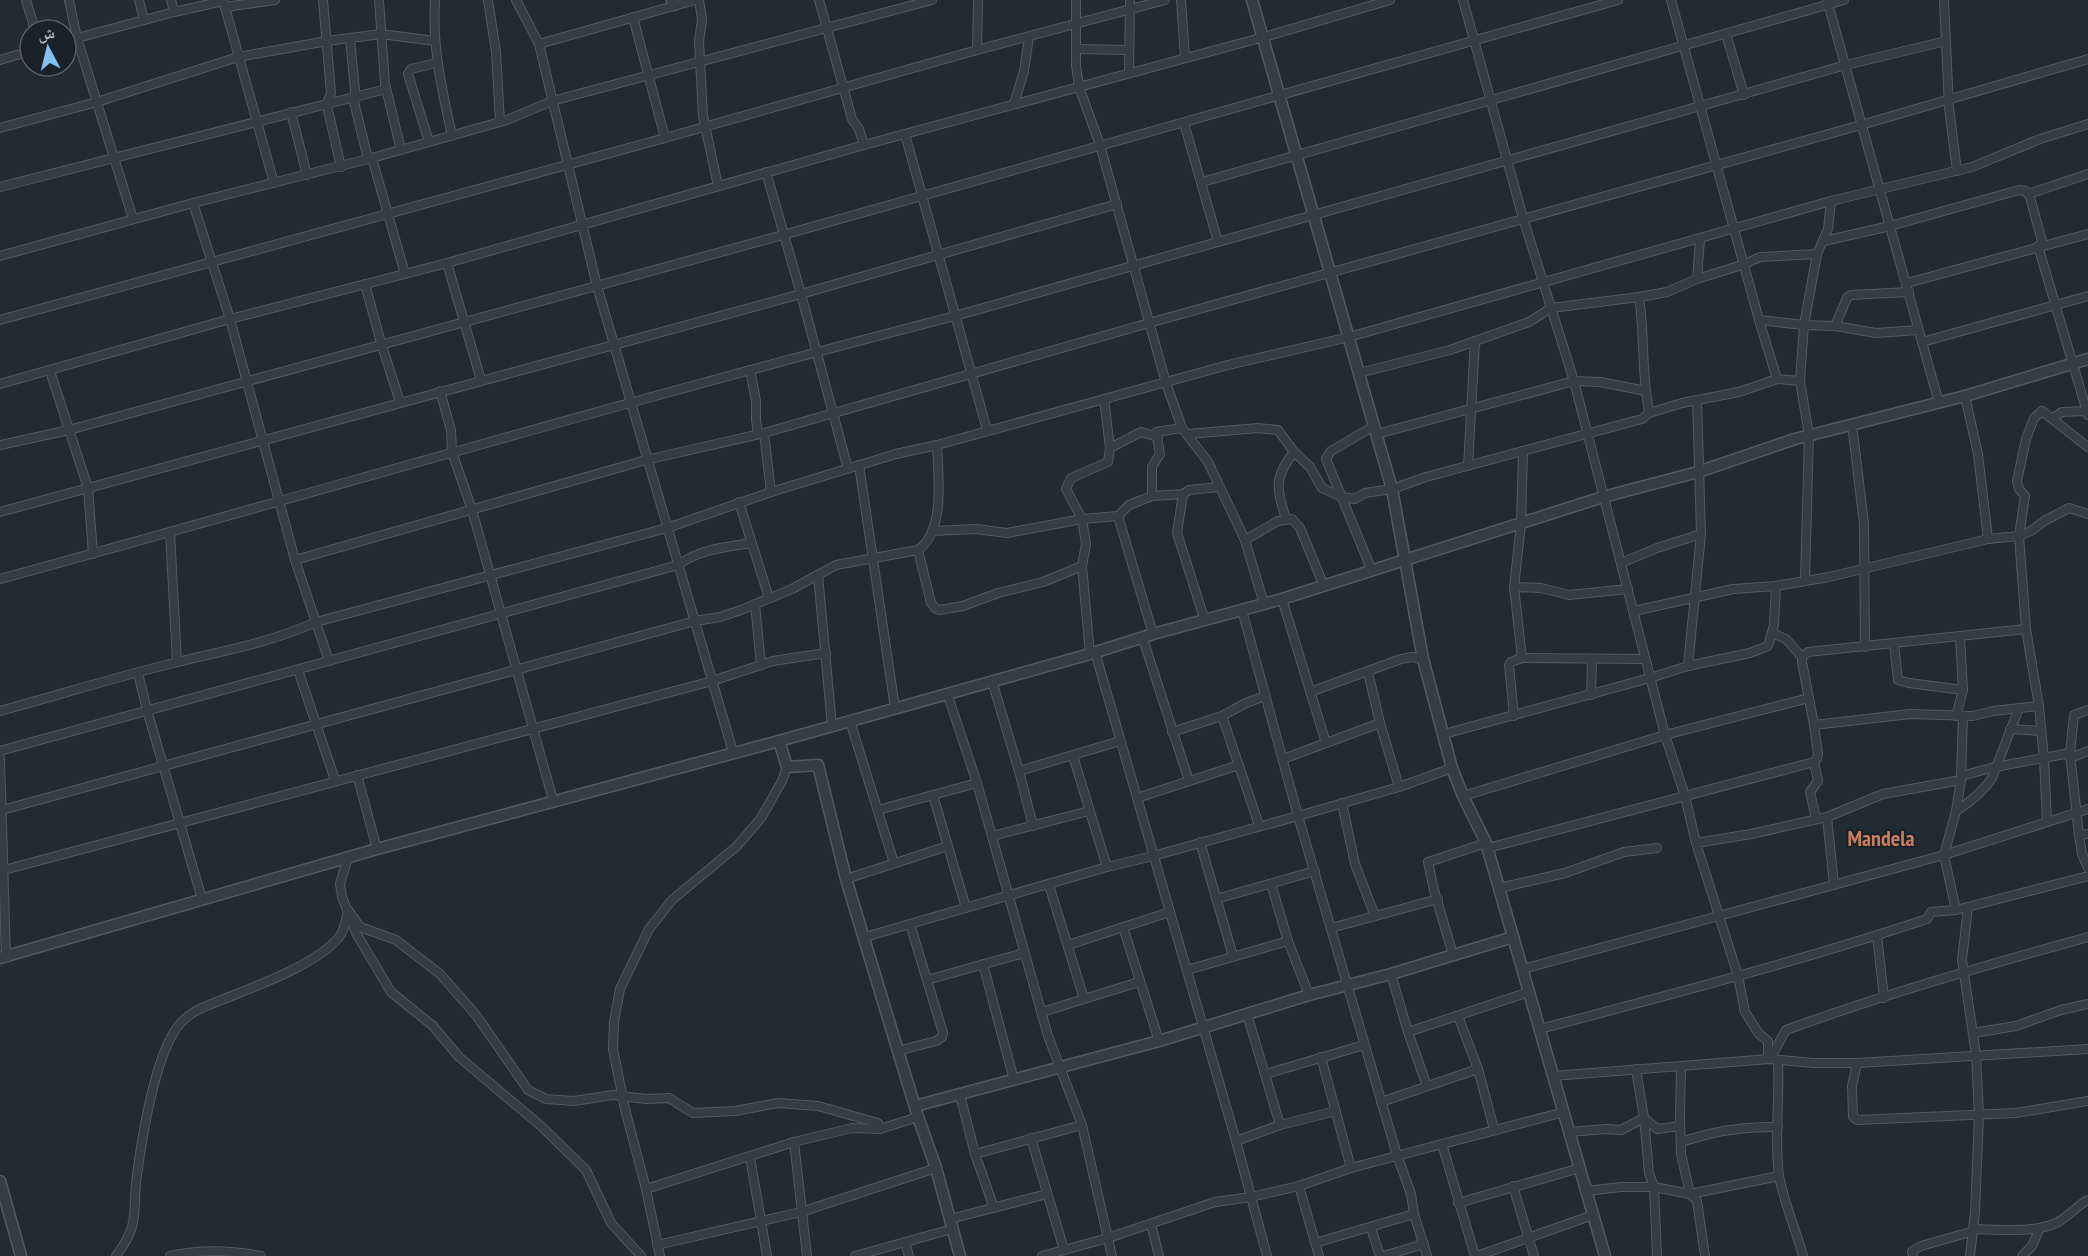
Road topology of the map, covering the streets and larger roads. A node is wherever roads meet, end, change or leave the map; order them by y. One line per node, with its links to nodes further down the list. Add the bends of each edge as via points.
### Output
1 (26, 0): 33 (street)
2 (69, 0): 34 (street)
3 (139, 0): 35 (street)
4 (171, 0): 31 (street)
5 (275, 0): 26 (street)
6 (323, 0): 45 (street)
7 (379, 0): 38 (street)
8 (435, 0): 46 (street)
9 (488, 0): 78 (street)
10 (516, 0): 48 (street)
11 (697, 0): 29 (street); 59 (street, via 702,19)
12 (819, 0): 37 (street)
13 (932, 0): 37 (street)
14 (978, 0): 51 (street)
15 (1076, 0): 36 (street)
16 (1130, 0): 30 (street)
17 (1165, 0): 30 (street)
18 (1181, 0): 55 (street)
19 (1252, 0): 41 (street)
20 (1390, 0): 41 (street)
21 (1463, 0): 44 (street)
22 (1618, 0): 44 (street)
23 (1671, 0): 49 (street)
24 (1844, 0): 27 (street)
25 (1944, 0): 47 (street)
26 (248, 1): 28 (street)
27 (1827, 2): 39 (street); 60 (street)
28 (224, 3): 31 (street); 54 (street)
29 (673, 3): 32 (street)
30 (1130, 10): 36 (street); 52 (street)
31 (174, 12): 35 (street)
32 (633, 17): 48 (street); 62 (street)
33 (31, 18)
34 (73, 18)
35 (144, 20): 42 (street)
36 (1077, 25): 40 (street); 50 (street)
37 (827, 28): 59 (street); 63 (street)
38 (381, 34): 43 (street); 46 (street); 65 (street)
39 (1726, 34): 49 (street); 67 (street)
40 (1029, 37): 51 (street); 74 (street)
41 (1264, 37): 55 (street); 66 (street)
42 (78, 38): 72 (street)
43 (350, 39): 45 (street); 68 (street)
44 (1475, 40): 66 (street); 71 (street)
45 (327, 41): 54 (street); 73 (street, via 332,93)
46 (435, 41): 58 (street)
47 (1946, 41): 60 (street); 69 (street)
48 (539, 44): 70 (street)
49 (1684, 47): 71 (street); 75 (street)
50 (1076, 49): 52 (street); 64 (street)
51 (977, 50): 63 (street)
52 (1130, 50): 61 (street)
53 (18, 55): 57 (street)
54 (238, 57): 72 (street); 77 (street)
55 (1185, 58): 61 (street)
56 (2088, 59): 69 (street)
57 (0, 60)
58 (436, 63): 85 (street); 87 (street, via 411,69 408,74)
59 (701, 63): 62 (street); 82 (street)
60 (1846, 65): 67 (street); 81 (street)
61 (1129, 73): 64 (street)
62 (649, 76): 70 (street); 86 (street)
63 (843, 87): 82 (street); 88 (street)
64 (1079, 87): 74 (street); 89 (street)
65 (386, 89): 68 (street); 90 (street)
66 (1280, 95): 79 (street); 91 (street)
67 (1744, 95): 75 (street)
68 (353, 97): 73 (street); 93 (street)
69 (1950, 100): 81 (street); 98 (street)
70 (552, 101): 78 (street); 95 (street)
71 (1491, 101): 91 (street); 94 (street)
72 (97, 102): 83 (street); 92 (street)
73 (327, 103): 76 (street); 97 (street)
74 (1014, 104): 84 (street)
75 (1700, 107): 94 (street); 96 (street)
76 (291, 112): 77 (street); 100 (street)
77 (257, 120): 92 (street); 103 (street)
78 (500, 122): 85 (street)
79 (1184, 123): 89 (street); 102 (street)
80 (2088, 124): 98 (street)
81 (1861, 125): 96 (street); 106 (street)
82 (704, 127): 86 (street); 104 (street)
83 (0, 128)
84 (904, 134): 88 (street); 108 (street)
85 (452, 136): 87 (street)
86 (665, 138): 95 (street)
87 (429, 142): 90 (street)
88 (864, 145): 99 (street)
89 (1100, 145): 108 (street); 111 (street)
90 (401, 150): 93 (street)
91 (1296, 156): 102 (street); 113 (street)
92 (115, 158): 105 (street); 115 (street)
93 (370, 159): 97 (street); 112 (street)
94 (1507, 160): 113 (street); 114 (street)
95 (568, 164): 112 (street); 116 (street)
96 (1716, 165): 114 (street); 118 (street)
97 (341, 167): 100 (street)
98 (1957, 171): 106 (street)
99 (766, 172): 104 (street); 120 (street)
100 (307, 174): 103 (street)
101 (2088, 174): 107 (street)
102 (1202, 182): 123 (street)
103 (274, 183): 110 (street)
104 (718, 186): 116 (street)
105 (0, 187)
106 (1880, 190): 109 (street); 117 (street)
107 (2028, 194): 117 (street, via 2015,190); 124 (street)
108 (921, 196): 120 (street); 126 (street)
109 (1832, 201): 118 (street); 122 (street)
110 (193, 203): 115 (street); 128 (street)
111 (1116, 204): 126 (street); 131 (street)
112 (388, 213): 128 (street); 133 (street)
113 (1313, 215): 123 (street); 132 (street)
114 (1523, 218): 132 (street); 135 (street)
115 (133, 219): 127 (street)
116 (582, 224): 129 (street); 138 (street)
117 (1890, 226): 122 (street); 136 (street)
118 (1733, 229): 121 (street); 130 (street)
119 (2088, 234): 124 (street)
120 (783, 235): 138 (street); 140 (street)
121 (1700, 239): 134 (street); 135 (street)
122 (1824, 241): 125 (street)
123 (1218, 242): 131 (street)
124 (2041, 246): 136 (street); 143 (street)
125 (1817, 254): 130 (street, via 1760,257); 151 (street)
126 (938, 255): 140 (street); 145 (street)
127 (0, 256)
128 (211, 262): 146 (street); 147 (street)
129 (447, 263): 133 (street); 149 (street)
130 (1745, 264): 134 (street); 148 (street)
131 (1133, 266): 145 (street); 150 (street)
132 (1331, 272): 150 (street); 154 (street)
133 (405, 274): 137 (street)
134 (1697, 279): 142 (street, via 1667,292)
135 (1544, 283): 144 (street); 154 (street)
136 (1907, 283): 139 (street)
137 (365, 284): 146 (street); 157 (street)
138 (597, 285): 149 (street); 158 (street)
139 (1909, 292): 152 (street, via 1851,295); 153 (street)
140 (801, 294): 158 (street); 159 (street)
141 (2088, 296): 143 (street)
142 (1639, 297): 144 (street); 174 (street)
143 (2055, 306): 156 (street); 161 (street)
144 (1551, 308): 155 (street, via 1530,322); 169 (street)
145 (955, 316): 159 (street); 165 (street)
146 (230, 319): 163 (street); 167 (street)
147 (0, 320)
148 (1759, 320): 151 (street); 166 (street)
149 (463, 322): 157 (street); 168 (street)
150 (1149, 323): 165 (street); 171 (street)
151 (1804, 325): 152 (street); 170 (street)
152 (1835, 326): 153 (street, via 1876,333)
153 (1918, 330): 156 (street)
154 (1349, 337): 164 (street); 171 (street)
155 (1474, 341): 164 (street, via 1425,358); 181 (street)
156 (1922, 342): 179 (street)
157 (381, 343): 167 (street); 178 (street)
158 (613, 344): 168 (street); 180 (street)
159 (817, 351): 162 (street); 182 (street)
160 (2088, 359): 161 (street)
161 (2073, 363): 175 (street); 184 (street)
162 (750, 370): 180 (street); 191 (street)
163 (50, 371): 172 (street); 187 (street)
164 (1359, 373): 189 (street)
165 (970, 374): 182 (street); 188 (street)
166 (1778, 379): 170 (street); 177 (street)
167 (246, 380): 187 (street); 195 (street)
168 (481, 380): 173 (street)
169 (1574, 381): 174 (street); 181 (street); 192 (street)
170 (1800, 381): 193 (street)
171 (1166, 383): 176 (street); 190 (street)
172 (0, 384)
173 (440, 391): 178 (street); 201 (street, via 451,430)
174 (1646, 391): 183 (street)
175 (1965, 396): 179 (street); 230 (street, via 1978,454)
176 (1104, 399): 188 (street); 199 (street)
177 (1697, 400): 183 (street); 207 (street)
178 (400, 402): 195 (street)
179 (1939, 403): 186 (street)
180 (631, 404): 201 (street); 203 (street)
181 (1470, 409): 189 (street); 205 (street)
182 (833, 413): 191 (street); 206 (street)
183 (1649, 413): 192 (street, via 1642,419)
184 (2087, 413): 185 (street, via 2062,412)
185 (2053, 418): 198 (street); 229 (street, via 2042,411 2034,418 2026,439 2017,481 2025,496)
186 (1852, 424): 193 (street); 241 (street, via 1864,524)
187 (69, 430): 196 (street); 209 (street)
188 (987, 430): 197 (street)
189 (1376, 430): 210 (street); 214 (street, via 1327,455)
190 (1185, 431): 194 (street, via 1159,431); 202 (street, via 1276,429); 208 (street, via 1208,462)
191 (761, 433): 203 (street); 211 (street)
192 (1587, 434): 200 (street); 215 (street)
193 (1809, 435): 207 (street); 246 (street)
194 (1158, 437): 199 (street, via 1141,432); 213 (street, via 1160,454 1152,467)
195 (263, 440): 209 (street); 216 (street)
196 (0, 445)
197 (937, 445): 204 (street); 226 (street, via 937,517)
198 (2088, 447)
199 (1110, 448): 222 (street, via 1107,463 1071,478 1066,485)
200 (1523, 451): 205 (street); 224 (street)
201 (452, 452): 216 (street); 218 (street)
202 (1294, 452): 214 (street, via 1310,467 1322,488); 223 (street, via 1284,464 1278,482)
203 (646, 460): 218 (street); 225 (street)
204 (859, 465): 206 (street); 235 (street)
205 (1468, 466): 210 (street)
206 (848, 469): 211 (street)
207 (1698, 472): 215 (street); 228 (street)
208 (1220, 487): 212 (street); 231 (street)
209 (88, 488): 219 (street); 234 (street)
210 (1392, 489): 214 (street, via 1365,493 1355,499); 237 (street)
211 (771, 492): 217 (street)
212 (1183, 494): 213 (street); 260 (street, via 1177,533)
213 (1152, 496): 221 (street, via 1130,505)
214 (1342, 497): 242 (street)
215 (1603, 497): 224 (street); 238 (street)
216 (280, 501): 227 (street); 236 (street)
217 (739, 502): 225 (street); 232 (street)
218 (472, 510): 236 (street); 243 (street)
219 (0, 512)
220 (2088, 514): 229 (street, via 2069,508)
221 (1118, 516): 222 (street); 264 (street)
222 (1082, 519): 226 (street, via 1007,533 976,529); 240 (street, via 1086,544)
223 (1286, 519): 231 (street); 247 (street, via 1292,519 1300,528)
224 (1521, 524): 237 (street); 248 (street)
225 (667, 528): 239 (street); 243 (street)
226 (932, 531): 233 (street)
227 (170, 532): 234 (street); 276 (street)
228 (1701, 534): 238 (street); 251 (street)
229 (2019, 536): 230 (street); 262 (street)
230 (1988, 539): 241 (street)
231 (1245, 540): 255 (street)
232 (752, 543): 239 (street, via 700,552); 252 (street)
233 (918, 549): 235 (street); 240 (street, via 931,603 939,610 1043,582)
234 (93, 554): 245 (street)
235 (873, 558): 244 (street, via 836,565); 293 (street)
236 (295, 560): 261 (street)
237 (1405, 561): 242 (street); 272 (street)
238 (1621, 563): 250 (street)
239 (678, 565): 258 (street); 259 (street)
240 (1082, 566): 269 (street)
241 (1865, 569): 246 (street); 267 (street)
242 (1372, 571): 247 (street)
243 (489, 575): 258 (street); 261 (street)
244 (818, 575): 252 (street); 268 (street)
245 (0, 579)
246 (1805, 580): 249 (street)
247 (1324, 586): 253 (street)
248 (1514, 586): 250 (street, via 1569,595); 271 (street)
249 (1776, 586): 251 (street); 263 (street)
250 (1628, 589): 257 (street)
251 (1696, 596): 257 (street); 278 (street)
252 (769, 598): 254 (street)
253 (1282, 599): 255 (street); 287 (street)
254 (755, 604): 259 (street); 277 (street)
255 (1264, 604): 256 (street)
256 (1242, 610): 260 (street); 290 (street)
257 (1634, 611): 274 (street)
258 (500, 612): 275 (street); 279 (street)
259 (695, 621): 279 (street); 284 (street)
260 (1205, 621): 264 (street)
261 (316, 622): 275 (street); 276 (street, via 285,636)
262 (2026, 629): 265 (street); 292 (street)
263 (1772, 633): 270 (street, via 1786,639); 278 (street, via 1768,646)
264 (1148, 636): 269 (street); 308 (street)
265 (1960, 637): 266 (street); 286 (street)
266 (1894, 644): 267 (street); 286 (street, via 1898,680)
267 (1865, 647): 270 (street, via 1808,652)
268 (826, 653): 277 (street); 305 (street)
269 (1092, 653): 285 (street); 313 (street)
270 (1802, 657): 291 (street)
271 (1522, 658): 273 (street); 299 (street, via 1509,665)
272 (1423, 659): 281 (street, via 1401,659); 310 (street)
273 (1592, 659): 274 (street); 289 (street)
274 (1645, 659): 283 (street)
275 (328, 661): 280 (street)
276 (177, 662): 282 (street)
277 (761, 665): 284 (street)
278 (1688, 666): 283 (street)
279 (516, 669): 303 (street); 306 (street)
280 (298, 670): 295 (street); 303 (street)
281 (1368, 672): 287 (street); 302 (street)
282 (138, 673): 295 (street); 297 (street)
283 (1650, 678): 289 (street); 311 (street)
284 (712, 681): 306 (street); 316 (street)
285 (992, 681): 288 (street); 329 (street)
286 (1963, 690): 300 (street)
287 (1310, 692): 314 (street)
288 (947, 693): 293 (street); 334 (street)
289 (1591, 694): 299 (street)
290 (1265, 696): 298 (street); 321 (street)
291 (1809, 698): 304 (street); 311 (street)
292 (2039, 705): 294 (street); 309 (street)
293 (895, 708): 301 (street)
294 (2019, 708): 300 (street); 307 (street)
295 (147, 710): 315 (street); 325 (street)
296 (2088, 710): 319 (street, via 2074,715)
297 (0, 711)
298 (1222, 716): 308 (street); 324 (street)
299 (1514, 716): 310 (street)
300 (1959, 716): 304 (street, via 1910,714); 331 (street)
301 (850, 721): 305 (street); 345 (street)
302 (1380, 723): 314 (street); 335 (street)
303 (318, 725): 325 (street); 332 (street)
304 (1814, 725): 323 (street, via 1818,754)
305 (831, 726): 312 (street)
306 (534, 727): 330 (street); 341 (street)
307 (2010, 729): 309 (street); 327 (street)
308 (1172, 732): 333 (street)
309 (2041, 732): 322 (street)
310 (1444, 734): 328 (street)
311 (1665, 735): 337 (street); 338 (street)
312 (779, 741): 316 (street); 326 (street)
313 (1120, 741): 318 (street); 339 (street)
314 (1326, 743): 321 (street)
315 (0, 751)
316 (732, 752): 341 (street)
317 (2088, 752): 319 (street)
318 (1073, 756): 329 (street); 346 (street)
319 (2070, 756): 322 (street); 348 (street)
320 (0, 758): 340 (street)
321 (1283, 759): 349 (street)
322 (2044, 759): 327 (street); 352 (street)
323 (1814, 762): 338 (street); 351 (street, via 1818,781 1810,792)
324 (1239, 765): 333 (street); 354 (street)
325 (163, 766): 344 (street); 353 (street)
326 (787, 767): 373 (street, via 818,765); 440 (street, via 761,818 737,846 672,900 649,929 633,959 620,989 613,1049)
327 (1995, 767): 331 (street); 347 (street, via 1986,787)
328 (1452, 768): 335 (street); 337 (street)
329 (1019, 771): 355 (street)
330 (357, 775): 332 (street); 363 (street)
331 (1961, 778): 347 (street); 350 (street, via 1883,794)
332 (335, 780): 353 (street)
333 (1189, 781): 339 (street)
334 (977, 783): 336 (street); 357 (street)
335 (1399, 787): 342 (street)
336 (933, 795): 345 (street); 360 (street)
337 (1463, 796): 361 (street)
338 (1685, 796): 359 (street); 361 (street)
339 (1137, 798): 365 (street)
340 (1, 799): 344 (street)
341 (553, 800): 363 (street)
342 (1342, 803): 349 (street); 387 (street, via 1354,864)
343 (2088, 809): 348 (street)
344 (2, 810): 370 (street)
345 (878, 810): 367 (street)
346 (1089, 811): 355 (street); 368 (street)
347 (1956, 811): 364 (street)
348 (2077, 813): 352 (street); 356 (street)
349 (1298, 816): 354 (street); 371 (street)
350 (1827, 817): 351 (street); 376 (street)
351 (1816, 818): 359 (street)
352 (2047, 822): 364 (street)
353 (180, 824): 370 (street); 379 (street)
354 (1258, 825): 358 (street)
355 (1033, 826): 357 (street)
356 (2083, 835): 369 (street, via 2084,863)
357 (992, 836): 378 (street)
358 (1200, 842): 365 (street); 380 (street)
359 (1696, 843): 388 (street)
360 (948, 846): 367 (street); 383 (street)
361 (1487, 846): 377 (street); 381 (street, via 1428,862)
362 (1657, 848): 377 (street, via 1624,852 1565,873)
363 (377, 849): 366 (street)
364 (1944, 855): 376 (street); 385 (street)
365 (1153, 856): 368 (street); 386 (street)
366 (348, 857): 379 (street); 384 (street, via 340,884)
367 (894, 863): 373 (street)
368 (1107, 867): 375 (street)
369 (2088, 868)
370 (4, 870): 401 (street)
371 (1315, 871): 374 (street); 391 (street)
372 (2088, 876): 382 (street)
373 (846, 879): 394 (street)
374 (1271, 884): 380 (street); 396 (street)
375 (1049, 885): 378 (street); 397 (street)
376 (1834, 885): 388 (street)
377 (1499, 888): 395 (street)
378 (1008, 896): 383 (street); 398 (street)
379 (202, 899): 401 (street)
380 (1216, 899): 400 (street)
381 (1438, 899): 387 (street); 399 (street)
382 (1968, 907): 385 (street); 405 (street)
383 (966, 908): 389 (street)
384 (348, 910): 440 (street, via 360,927 396,940 440,974 476,1015 528,1090 563,1102 602,1095); 497 (street, via 340,936 322,952 191,1013 177,1027 154,1082 137,1177 135,1220); 500 (street, via 356,933 391,992 433,1026 459,1057 586,1170 611,1223)
385 (1956, 910): 392 (street, via 1931,912 1927,919)
386 (1170, 912): 390 (street); 404 (street)
387 (1375, 916): 391 (street)
388 (1720, 917): 403 (street); 407 (street)
389 (909, 924): 394 (street); 408 (street)
390 (1123, 927): 397 (street); 409 (street)
391 (1331, 928): 410 (street)
392 (1877, 935): 407 (street); 413 (street)
393 (2088, 936): 405 (street)
394 (865, 937): 426 (street)
395 (1513, 937): 399 (street); 403 (street)
396 (1288, 941): 400 (street); 412 (street)
397 (1068, 945): 414 (street)
398 (1024, 953): 402 (street); 416 (street)
399 (1453, 955): 406 (street)
400 (1233, 956): 404 (street)
401 (3, 958)
402 (983, 964): 408 (street); 437 (street)
403 (1522, 969): 411 (street)
404 (1187, 970): 419 (street)
405 (1963, 972): 413 (street); 422 (street)
406 (1391, 974): 410 (street); 421 (street)
407 (1738, 976): 420 (street); 429 (street, via 1745,1012 1768,1041)
408 (927, 980): 426 (street, via 942,1037)
409 (1139, 982): 414 (street); 423 (street)
410 (1347, 985): 412 (street); 424 (street)
411 (1529, 992): 418 (street); 420 (street)
412 (1309, 995): 417 (street)
413 (1884, 998): 429 (street, via 1786,1030)
414 (1084, 999): 416 (street)
415 (2088, 1004): 422 (street, via 2016,1026)
416 (1042, 1012): 431 (street)
417 (1247, 1014): 419 (street); 435 (street)
418 (1458, 1016): 421 (street); 433 (street)
419 (1202, 1028): 423 (street); 456 (street)
420 (1540, 1029): 436 (street)
421 (1408, 1032): 438 (street)
422 (1973, 1033): 427 (street)
423 (1159, 1041): 431 (street)
424 (1365, 1045): 428 (street); 442 (street)
425 (2088, 1049): 427 (street)
426 (897, 1051): 444 (street)
427 (1976, 1055): 430 (street); 446 (street)
428 (1321, 1057): 435 (street); 443 (street)
429 (1772, 1059): 430 (street); 432 (street); 451 (street, via 1780,1089)
430 (1857, 1063): 446 (street, via 1852,1096 1853,1117 1857,1120)
431 (1059, 1067): 437 (street); 448 (street)
432 (1681, 1067): 434 (street); 450 (street)
433 (1478, 1069): 438 (street); 453 (street)
434 (1636, 1069): 436 (street); 447 (street)
435 (1266, 1074): 449 (street)
436 (1553, 1076): 445 (street)
437 (1014, 1080): 439 (street)
438 (1427, 1086): 442 (street)
439 (960, 1095): 444 (street); 460 (street)
440 (623, 1097): 452 (street, via 669,1098 693,1113 735,1112 778,1103 818,1106 878,1123); 471 (street)
441 (2088, 1101): 446 (street)
442 (1381, 1102): 461 (street)
443 (1336, 1111): 449 (street); 464 (street)
444 (916, 1112): 452 (street); 463 (street)
445 (1564, 1112): 453 (street); 454 (street)
446 (1979, 1115): 488 (street)
447 (1644, 1118): 450 (street, via 1657,1129); 454 (street, via 1621,1130); 470 (street)
448 (1082, 1125): 455 (street); 490 (street)
449 (1280, 1125): 456 (street)
450 (1680, 1126): 458 (street)
451 (1778, 1127): 458 (street, via 1736,1127); 466 (street)
452 (880, 1128): 457 (street, via 852,1128)
453 (1494, 1129): 459 (street)
454 (1569, 1132): 465 (street)
455 (1031, 1138): 460 (street); 473 (street)
456 (1236, 1141): 475 (street)
457 (794, 1142): 462 (street); 480 (street)
458 (1681, 1142): 474 (street)
459 (1442, 1144): 461 (street); 478 (street)
460 (975, 1154): 479 (street)
461 (1396, 1155): 464 (street); 481 (street)
462 (750, 1157): 471 (street); 483 (street)
463 (936, 1168): 480 (street); 484 (street)
464 (1351, 1168): 468 (street)
465 (1580, 1168): 469 (street); 472 (street)
466 (1779, 1176): 474 (street); 519 (street)
467 (0, 1181): 476 (street)
468 (1299, 1186): 475 (street); 492 (street)
469 (1513, 1186): 478 (street); 489 (street)
470 (1654, 1187): 472 (street); 474 (street); 517 (street)
471 (646, 1190): 494 (street)
472 (1586, 1191): 482 (street)
473 (1047, 1194): 479 (street); 495 (street)
474 (1690, 1194): 518 (street, via 1697,1201)
475 (1251, 1197): 485 (street, via 1215,1202); 510 (street)
476 (2, 1199): 496 (street)
477 (2088, 1200): 487 (street, via 2056,1223)
478 (1458, 1203): 514 (street)
479 (994, 1208): 484 (street)
480 (801, 1212): 483 (street); 503 (street)
481 (1414, 1214): 486 (street); 493 (street)
482 (1593, 1215): 489 (street); 516 (street)
483 (761, 1221): 494 (street); 502 (street)
484 (951, 1224): 491 (street); 506 (street)
485 (1151, 1224): 490 (street); 509 (street)
486 (1371, 1228): 492 (street); 512 (street)
487 (2040, 1228): 488 (street); 522 (street, via 2032,1246)
488 (1974, 1230): 520 (street, via 1921,1246 1913,1250); 521 (street)
489 (1528, 1237): 514 (street); 515 (street)
490 (1108, 1238): 495 (street); 508 (street)
491 (905, 1242): 504 (street); 505 (street)
492 (1315, 1243): 511 (street)
493 (1424, 1244): 512 (street); 513 (street)
494 (657, 1245): 501 (street)
495 (1064, 1250): 507 (street)
496 (21, 1256)
497 (116, 1256)
498 (170, 1256): 499 (street, via 210,1251)
499 (261, 1256)
500 (641, 1256)
501 (660, 1256)
502 (767, 1256)
503 (807, 1256)
504 (855, 1256)
505 (909, 1256)
506 (960, 1256)
507 (1042, 1256)
508 (1112, 1256)
509 (1160, 1256)
510 (1266, 1256)
511 (1319, 1256)
512 (1381, 1256)
513 (1427, 1256)
514 (1476, 1256)
515 (1534, 1256)
516 (1605, 1256)
517 (1657, 1256)
518 (1705, 1256)
519 (1803, 1256)
520 (1913, 1256)
521 (1970, 1256)
522 (2022, 1256)

